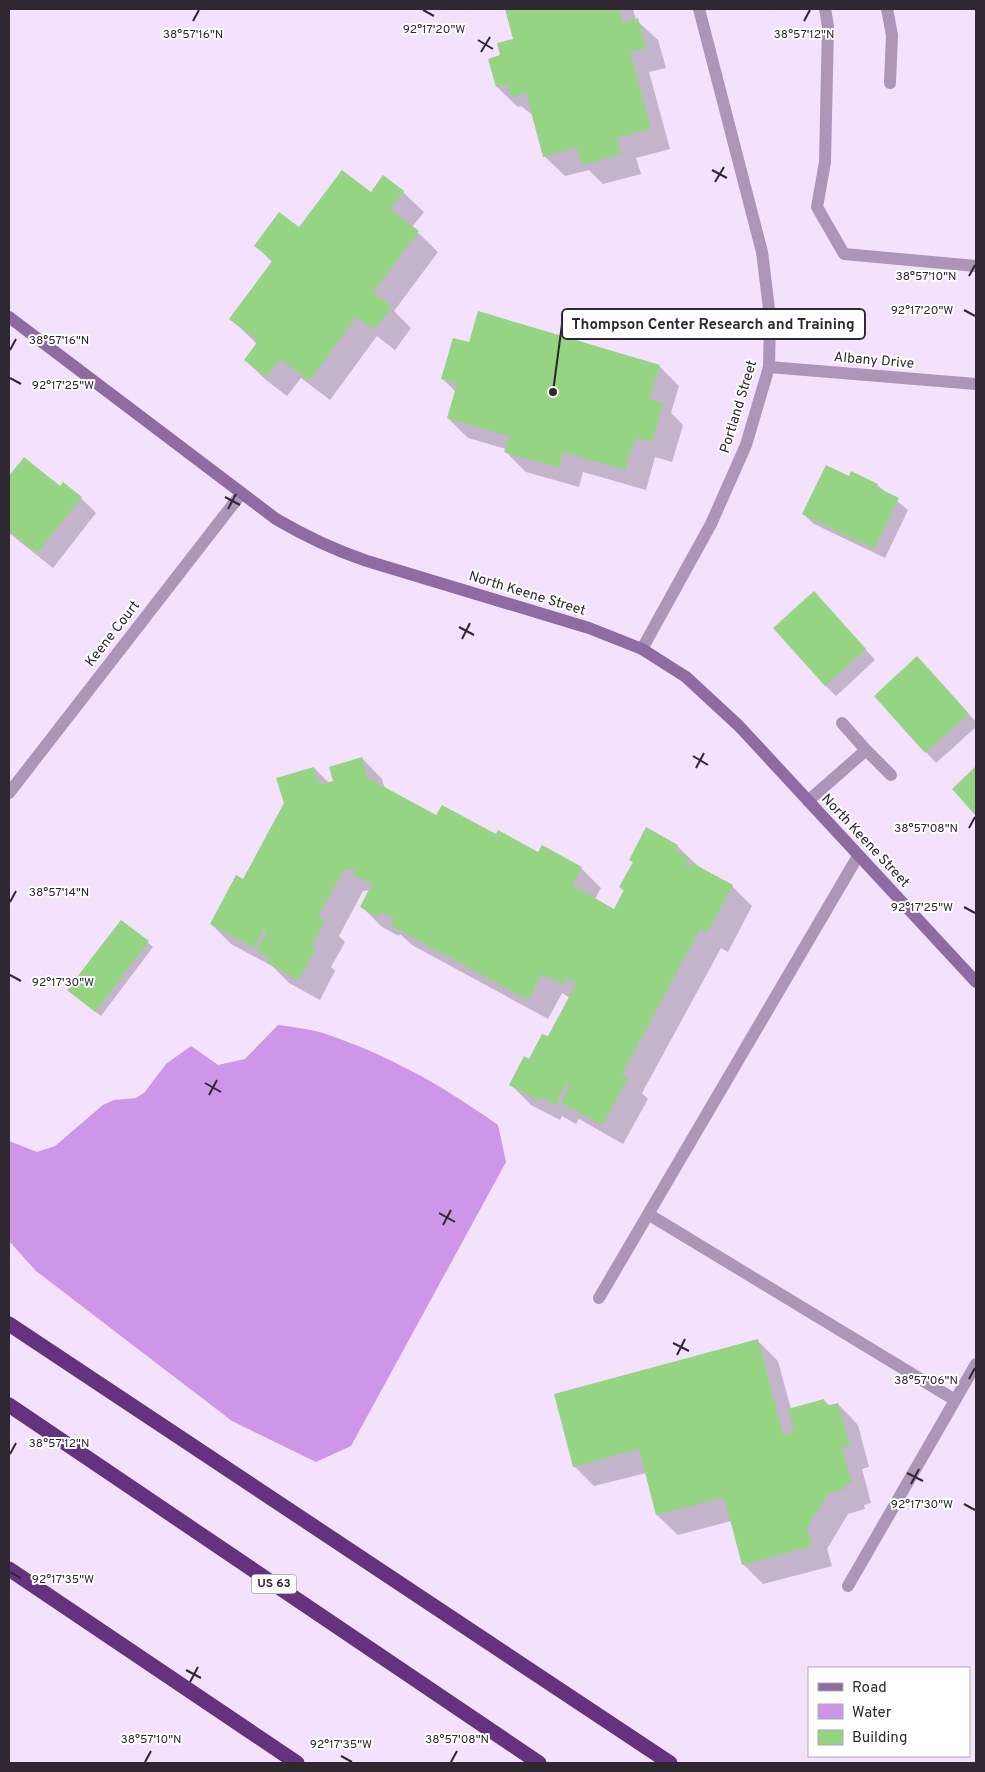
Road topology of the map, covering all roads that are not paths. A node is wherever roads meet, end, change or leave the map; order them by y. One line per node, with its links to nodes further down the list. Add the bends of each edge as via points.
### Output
1 (699, 9): 7 (street, Portland Street, via 762,252 770,317)
2 (825, 9): 5 (street, via 828,26 824,162 817,208 844,254)
3 (887, 9): 4 (street, via 892,35)
4 (890, 83)
5 (976, 266)
6 (9, 317): 9 (street, North Keene Street)
7 (768, 367): 8 (street, Albany Drive); 10 (street, Portland Street, via 746,445 711,524)
8 (976, 384)
9 (241, 494): 10 (street, North Keene Street, via 276,519 338,552 589,628); 14 (street, Keene Court)
10 (642, 649): 15 (street, North Keene Street, via 686,678 739,726)
11 (842, 724): 12 (street)
12 (866, 750): 13 (street); 15 (street)
13 (891, 775)
14 (9, 793)
15 (808, 801): 16 (street, North Keene Street)
16 (858, 856): 17 (street, North Keene Street); 18 (street)
17 (976, 982)
18 (648, 1214): 19 (street); 22 (street)
19 (599, 1298)
20 (9, 1324): 28 (highway)
21 (976, 1364): 22 (street)
22 (955, 1400): 25 (street)
23 (9, 1405): 27 (highway, US 63)
24 (9, 1569): 26 (highway)
25 (848, 1586)
26 (297, 1763)
27 (539, 1763)
28 (670, 1763)

